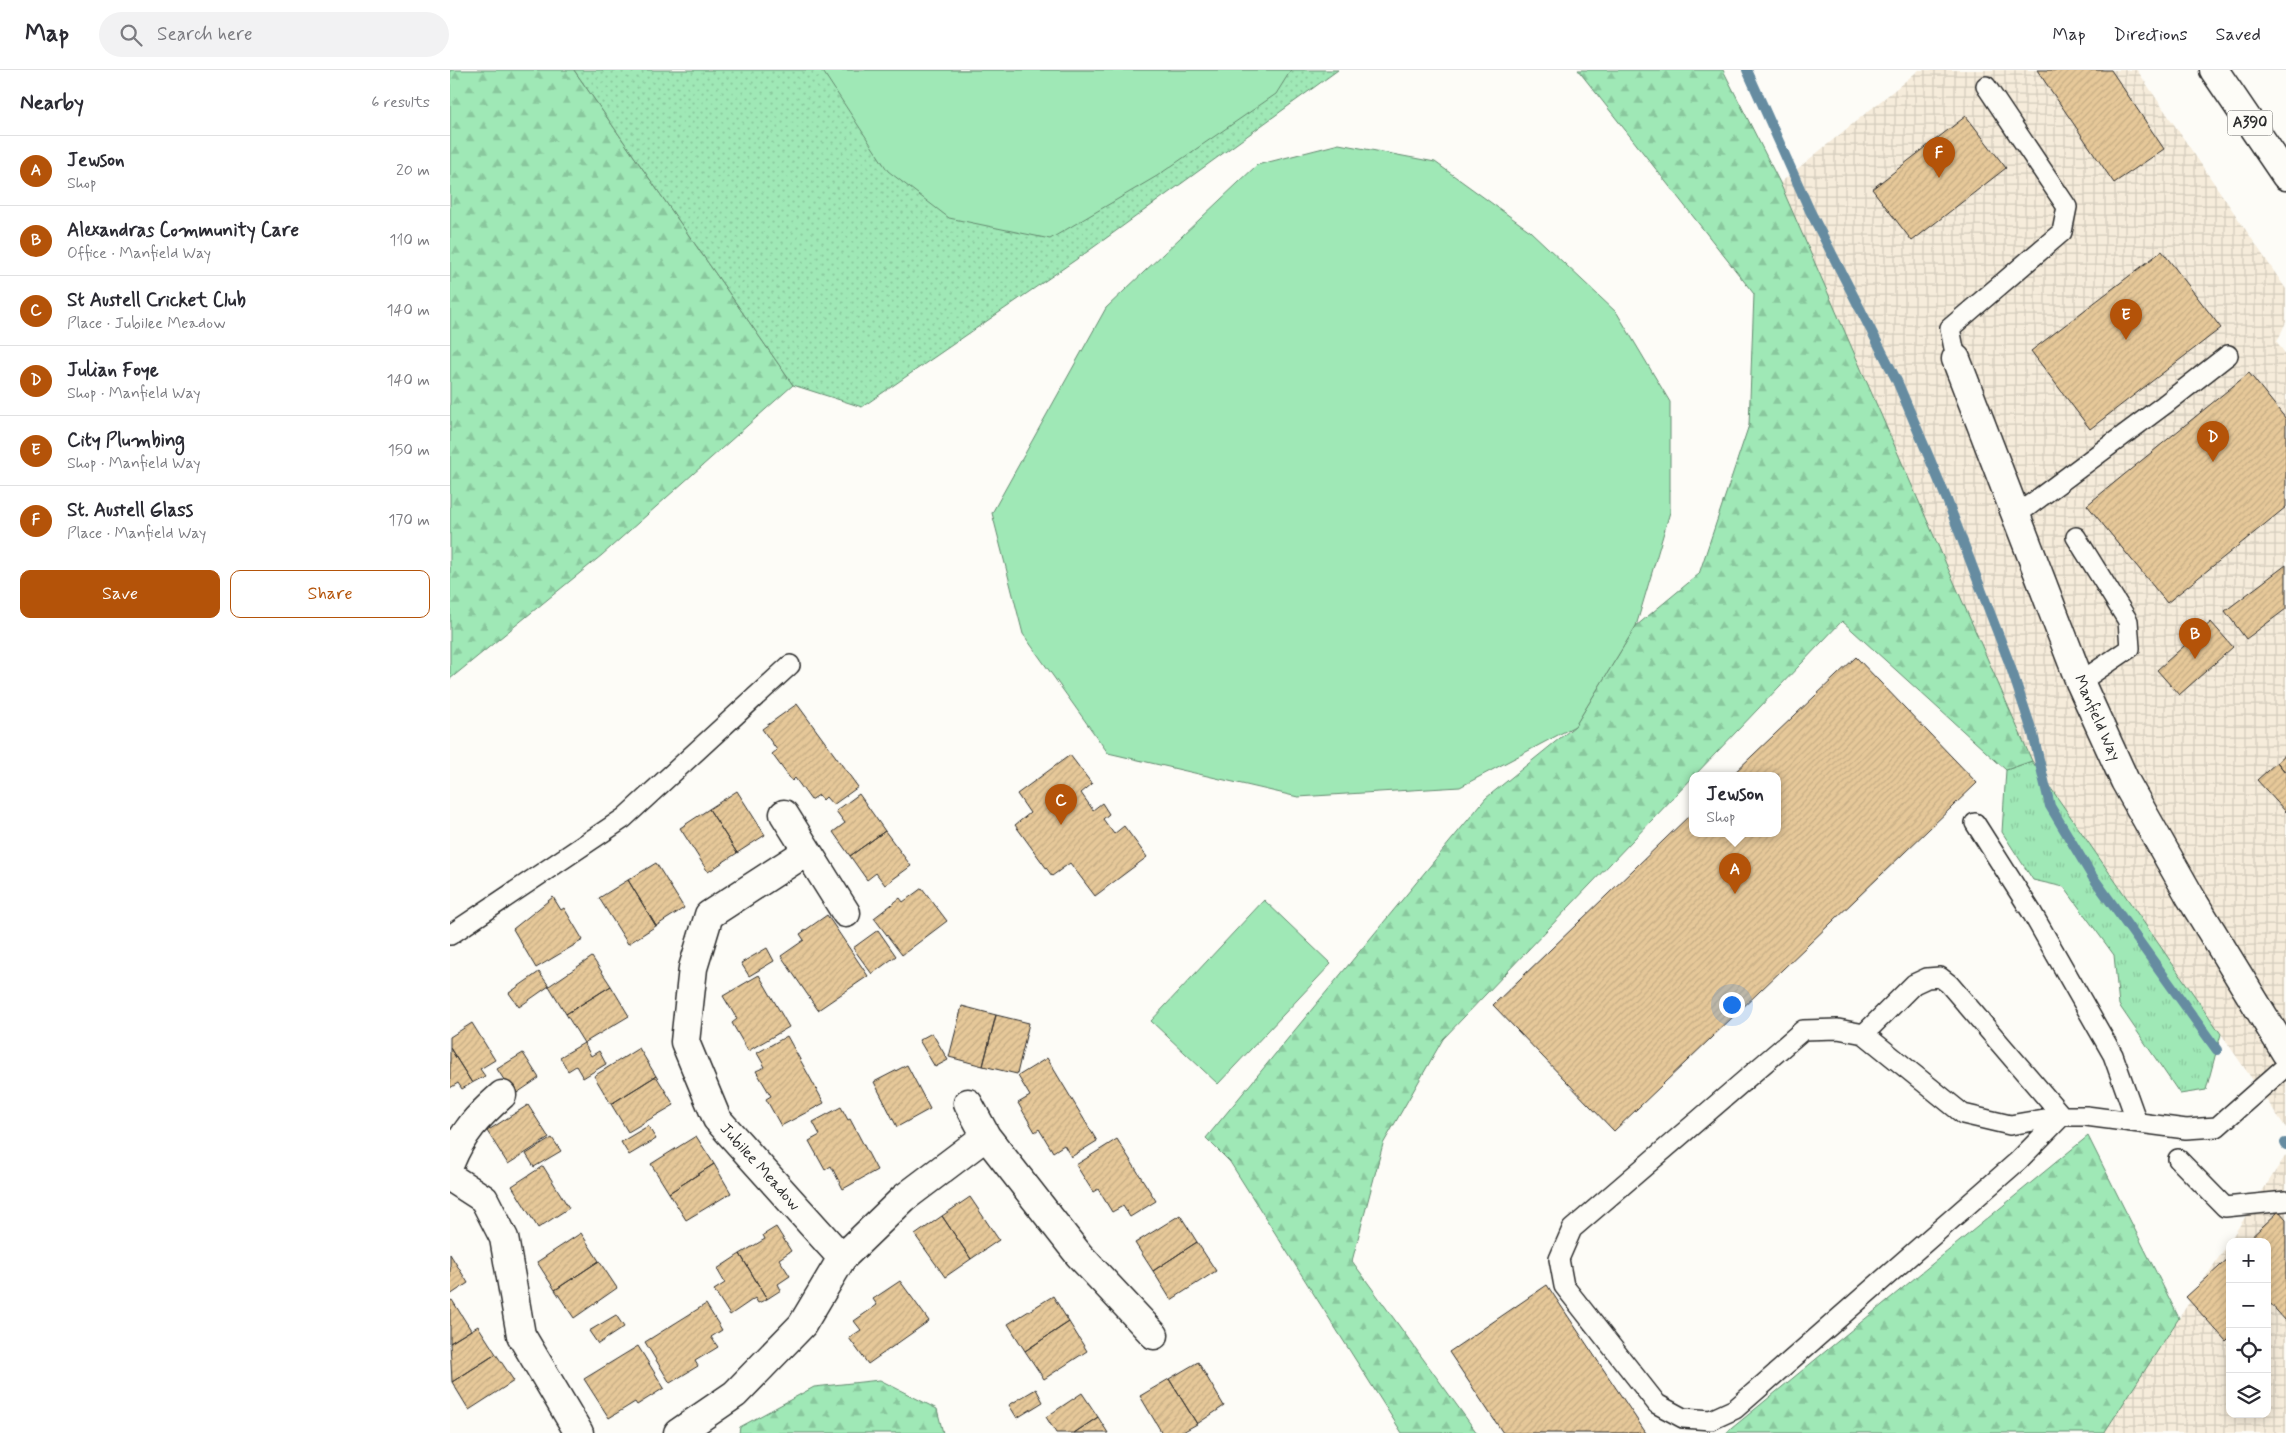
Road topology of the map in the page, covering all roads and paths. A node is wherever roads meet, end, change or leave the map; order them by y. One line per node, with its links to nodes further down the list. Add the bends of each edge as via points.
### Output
1 (2214, 70): 3 (main road, A390)
2 (1986, 86): 5 (lane, via 2068,207 2062,232 1950,328)
3 (2286, 176)
4 (2228, 354): 6 (lane)
5 (1956, 359): 6 (main road, Manfield Way)
6 (2015, 516): 9 (main road, Manfield Way)
7 (2076, 537): 9 (lane, via 2128,621 2130,648)
8 (790, 665): 14 (lane, via 624,818)
9 (2080, 682): 16 (main road, Manfield Way, via 2125,781 2191,898)
10 (784, 814): 12 (main road)
11 (1975, 823): 21 (lane, via 2031,911 2113,1054)
12 (806, 852): 13 (main road); 27 (main road, Jubilee Meadow, via 709,915 693,968 685,1042 717,1119)
13 (846, 913)
14 (450, 935)
15 (1864, 1034): 20 (lane, via 1963,1114 2010,1125); 20 (lane, via 1914,984 1940,977); 20 (lane, via 1838,1028 1803,1030 1572,1229 1558,1259 1564,1286 1657,1404 1683,1418 1711,1420 1735,1409 2011,1168)
16 (2286, 1054)
17 (2286, 1066): 21 (lane, via 2217,1127 2186,1128)
18 (502, 1095): 24 (main road, via 475,1118)
19 (968, 1103): 22 (main road)
20 (2062, 1116): 21 (lane)
21 (2137, 1122)
22 (986, 1136): 27 (main road, via 904,1198); 28 (main road, via 1079,1255)
23 (2178, 1158): 26 (lane, via 2225,1207)
24 (450, 1163)
25 (450, 1177): 29 (main road, via 484,1199 492,1214 504,1238 521,1335)
26 (2286, 1201)
27 (842, 1258): 30 (main road, via 802,1325 735,1394)
28 (1154, 1335)
29 (580, 1433)
30 (678, 1433)

